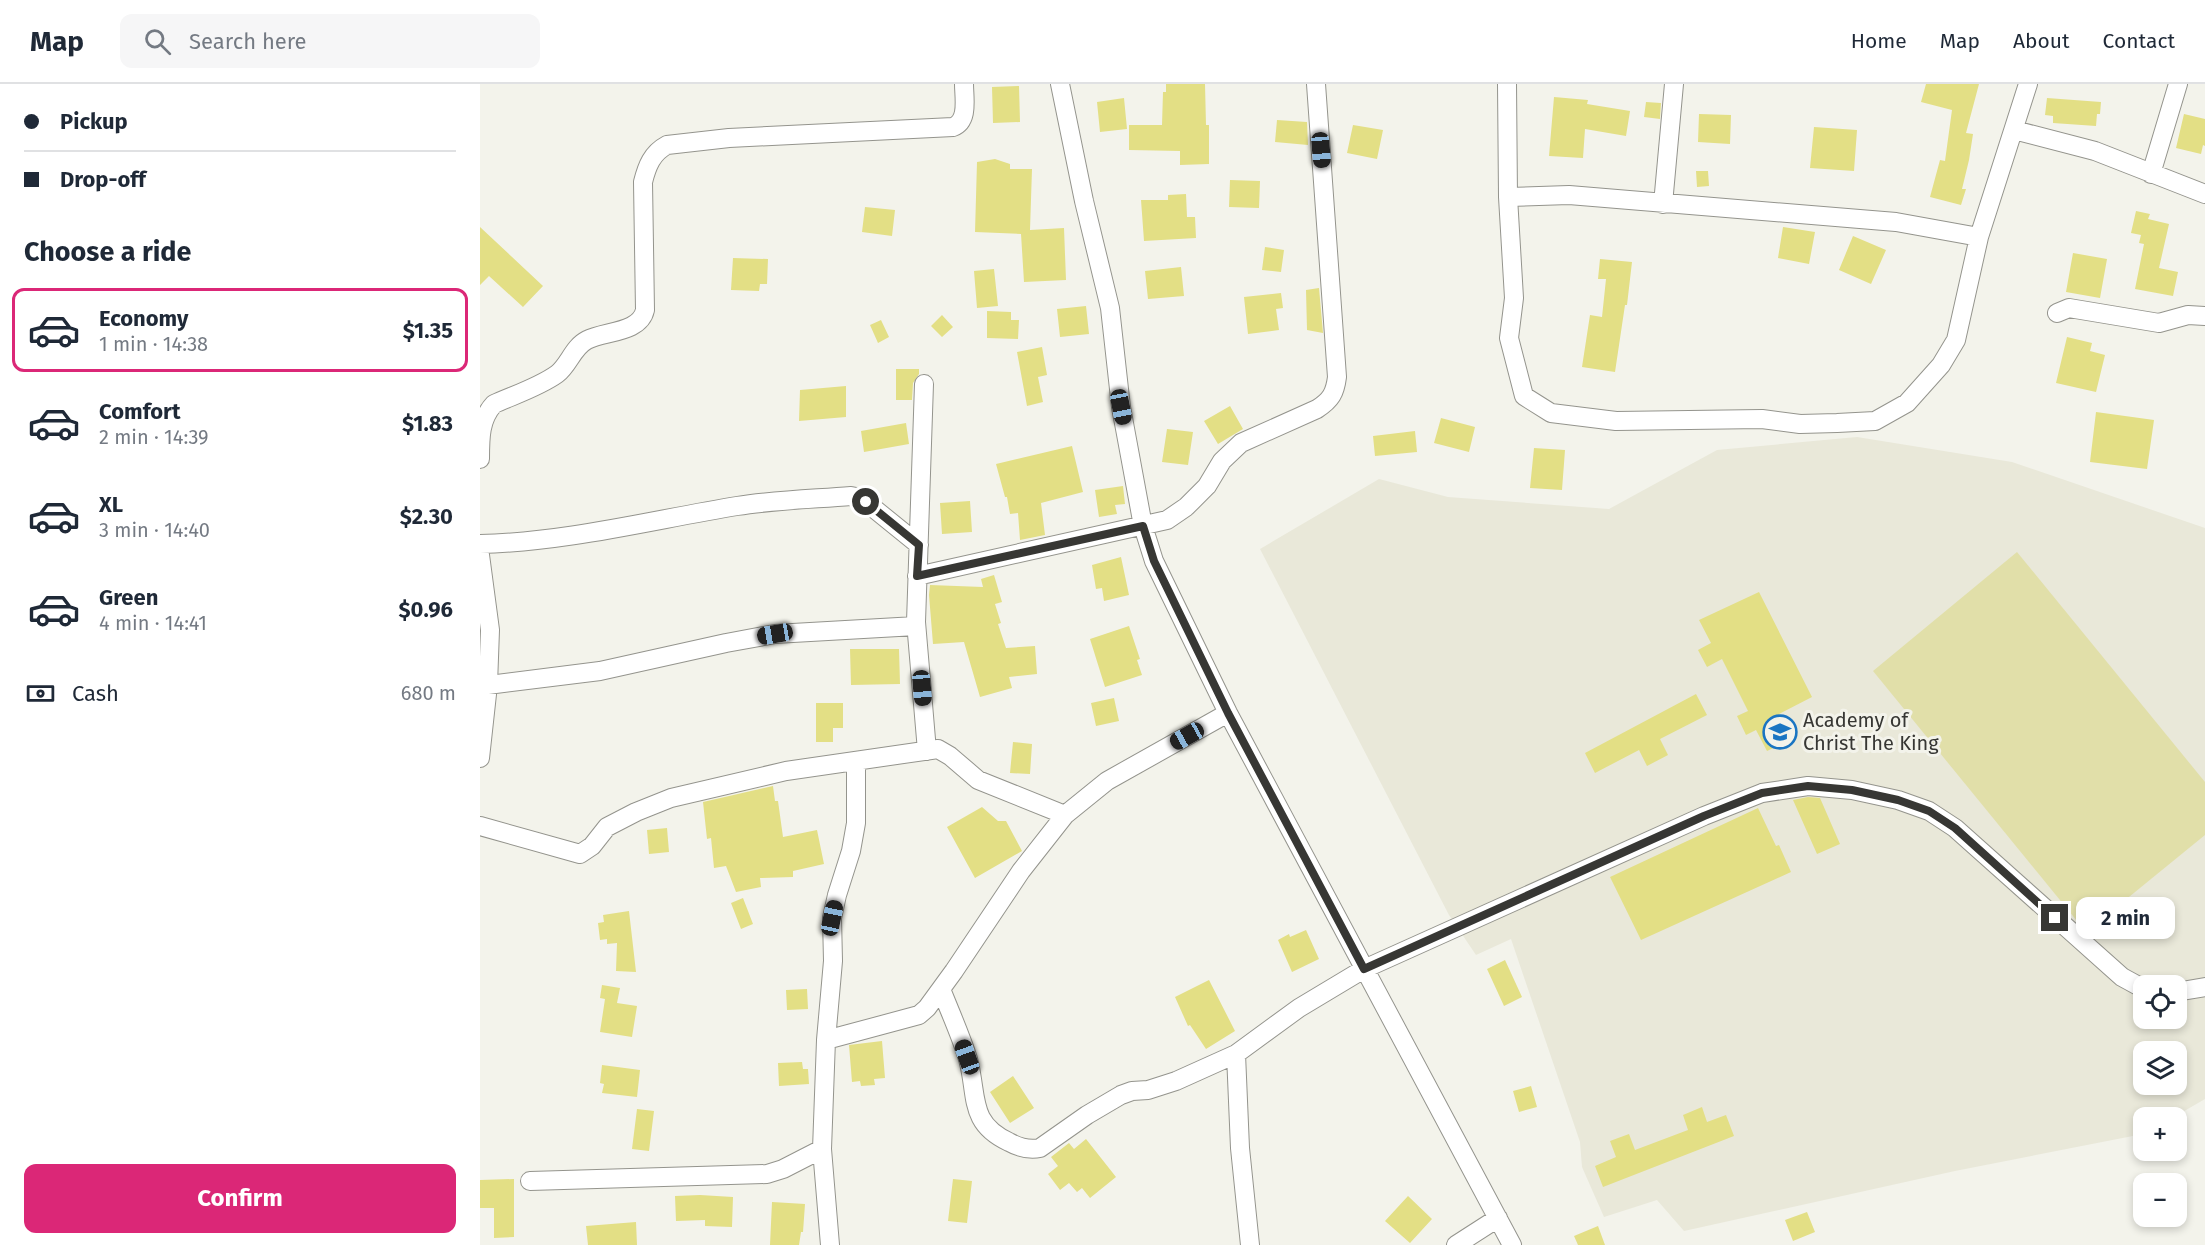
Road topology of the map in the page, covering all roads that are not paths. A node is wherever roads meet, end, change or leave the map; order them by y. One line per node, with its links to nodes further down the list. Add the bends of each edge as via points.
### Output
1 (964, 84): 17 (street, via 964,117 958,126 729,138 659,149 643,182 642,320 588,339 559,373 494,404 481,423)
2 (1060, 84): 18 (street, via 1110,308 1121,407)
3 (1316, 84): 18 (street, via 1335,392 1317,409 1241,443 1186,507 1167,520)
4 (1507, 84): 11 (street)
5 (1674, 84): 12 (street)
6 (2028, 84): 8 (street)
7 (2178, 84): 9 (street)
8 (2014, 130): 9 (street, via 2095,151); 13 (street)
9 (2151, 174): 10 (street)
10 (2205, 194)
11 (1508, 197): 12 (street, via 1569,195); 13 (street, via 1514,298 1509,338 1524,396 1551,413 1616,421 1875,421 1907,403 1941,365 1956,340)
12 (1663, 204): 13 (street, via 1896,222)
13 (1979, 237)
14 (2057, 313): 15 (street, via 2069,308 2159,323 2188,315)
15 (2205, 316)
16 (924, 384): 20 (street)
17 (480, 459)
18 (1143, 526): 22 (street); 25 (street, via 1154,561)
19 (480, 544): 20 (street, via 578,535 741,506 851,496 861,498)
20 (919, 545): 22 (street)
21 (480, 555): 24 (street, via 490,630)
22 (917, 576): 23 (street)
23 (916, 626): 24 (street, via 775,634 600,671); 26 (street)
24 (484, 685): 27 (street)
25 (1228, 713): 29 (street, via 1107,781); 31 (street)
26 (927, 751): 28 (street); 29 (street, via 938,749 978,780)
27 (480, 758)
28 (856, 761): 30 (street, via 786,771 671,798 608,827 580,854); 36 (street, via 856,823 832,918)
29 (1065, 816): 34 (street, via 1021,872)
30 (480, 826)
31 (1364, 969): 32 (street, via 1704,816 1762,793 1808,786 1852,790 1929,811 1955,828); 37 (street, via 1299,1008); 40 (street)
32 (2133, 983)
33 (2205, 987): 35 (street)
34 (941, 989): 36 (street, via 919,1016); 37 (street, via 967,1057 978,1113 992,1133 1024,1147 1040,1148 1132,1090 1176,1082)
35 (2187, 990)
36 (826, 1040): 38 (street)
37 (1236, 1054): 42 (street, via 1240,1148)
38 (822, 1149): 39 (street, via 767,1174); 41 (street)
39 (530, 1180)
40 (1498, 1218): 43 (street); 44 (street)
41 (830, 1245)
42 (1251, 1245)
43 (1456, 1245)
44 (1512, 1245)

